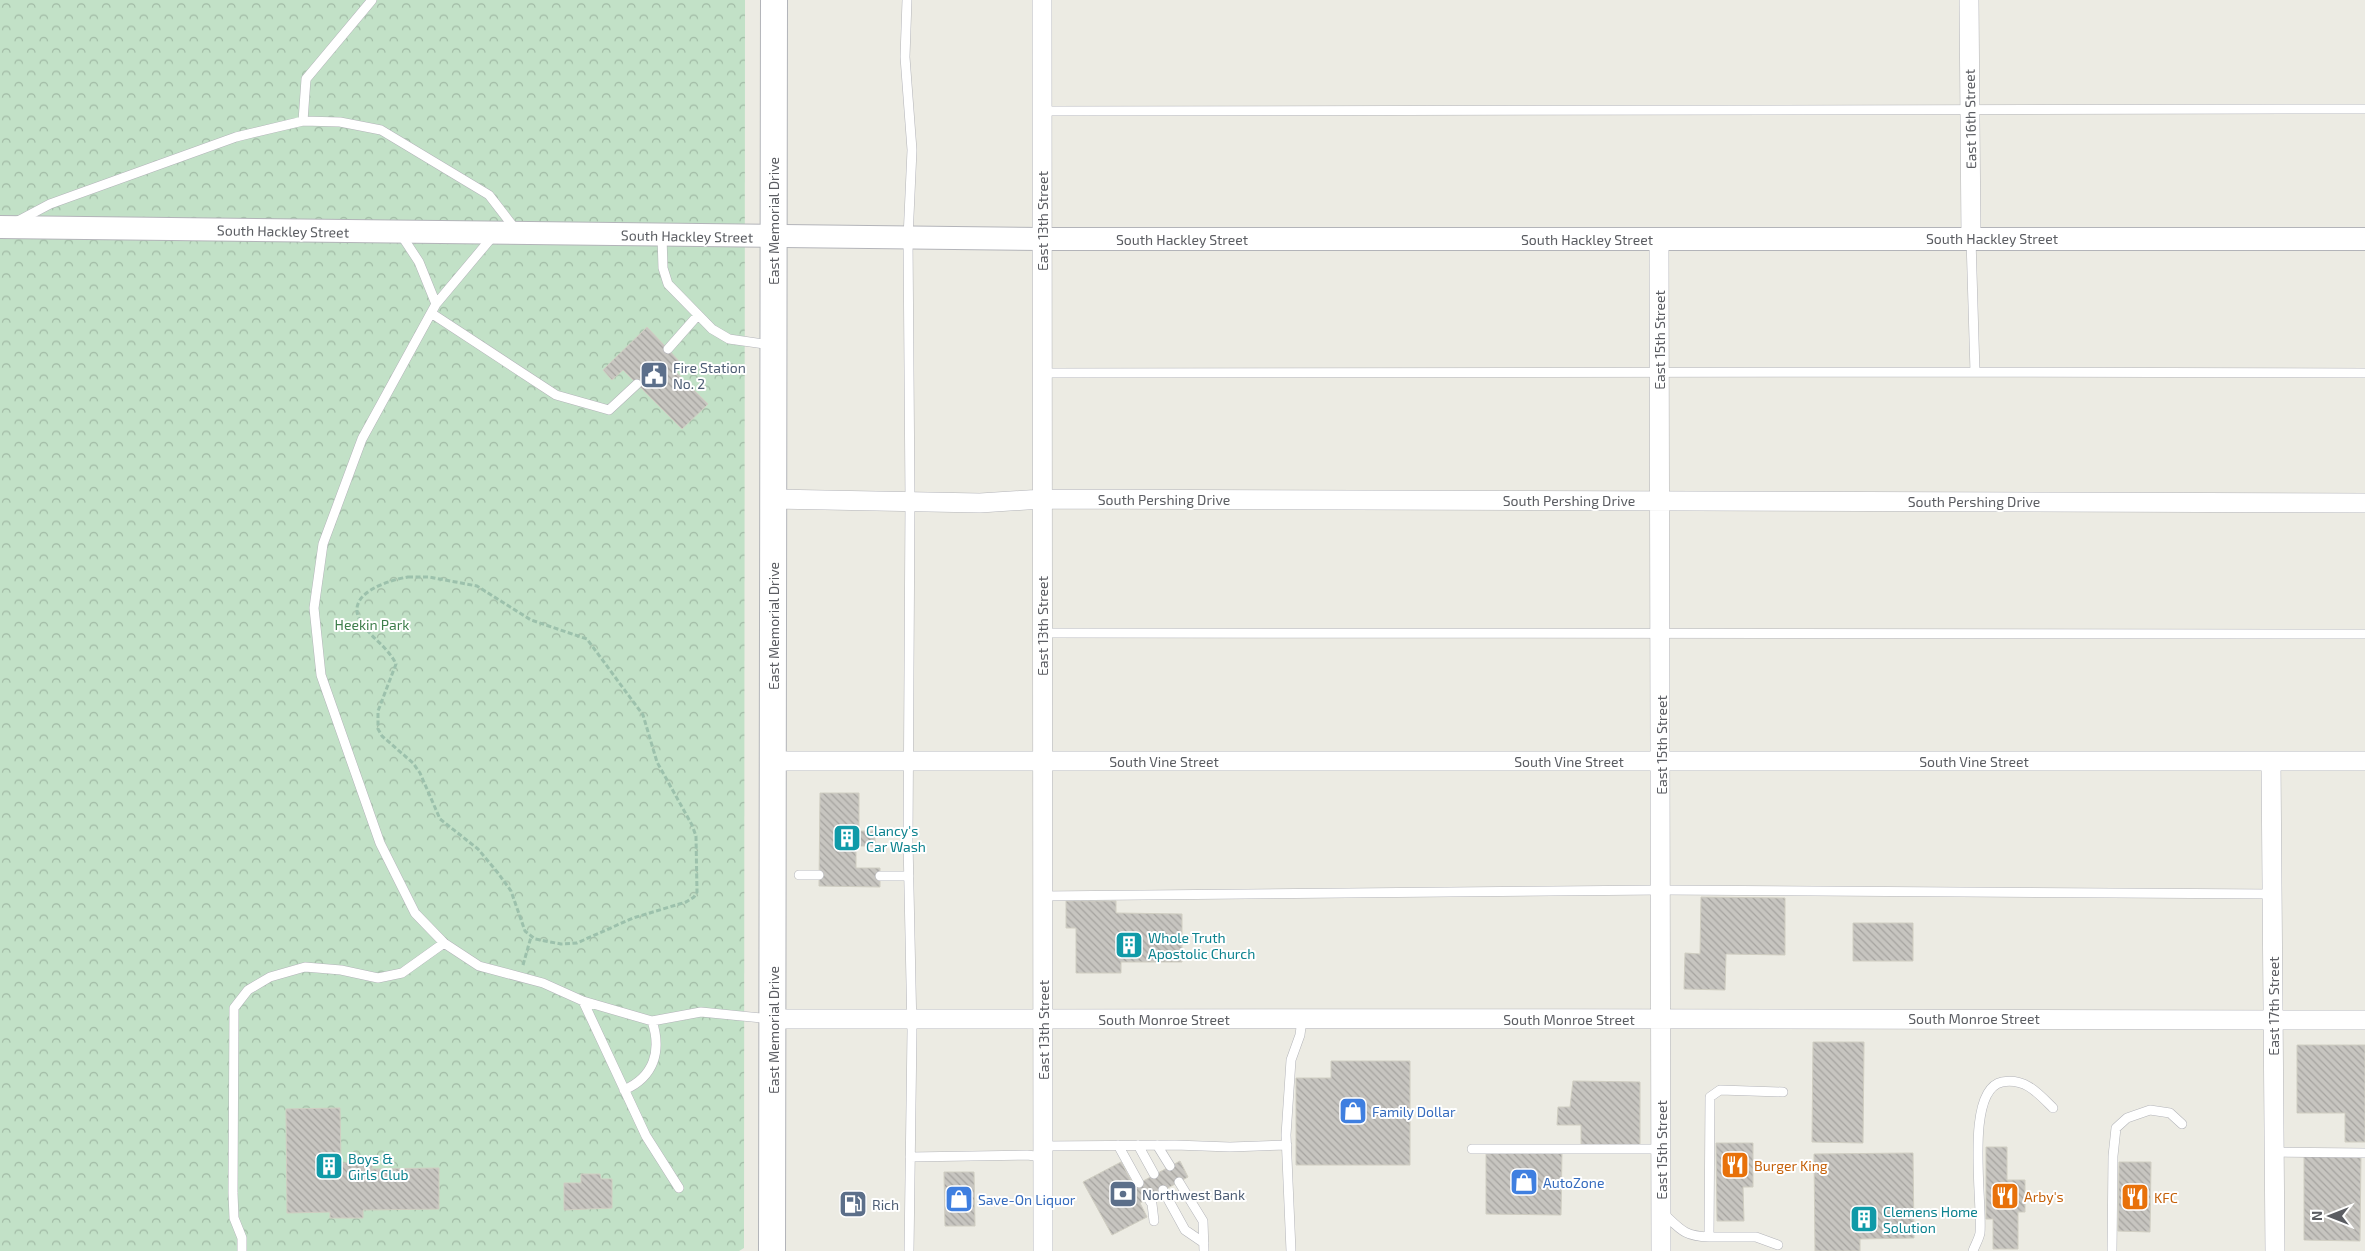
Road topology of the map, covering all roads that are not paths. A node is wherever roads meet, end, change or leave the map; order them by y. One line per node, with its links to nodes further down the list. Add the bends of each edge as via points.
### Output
1 (372, 0): 9 (lane, via 306,79)
2 (774, 0): 15 (main road, East Memorial Drive)
3 (907, 0): 16 (lane, via 905,57 912,150)
4 (1042, 0): 8 (street, East 13th Street)
5 (1969, 0): 7 (street, East 16th Street)
6 (2365, 109): 7 (lane)
7 (1970, 110): 8 (lane); 17 (street, East 16th Street)
8 (1042, 111): 18 (street, East 13th Street)
9 (303, 120): 10 (lane, via 236,137 50,204); 13 (lane, via 340,122 381,130 489,195)
10 (4, 227): 11 (street, South Hackley Street)
11 (400, 233): 12 (street, South Hackley Street); 21 (lane, via 419,262)
12 (495, 234): 13 (street, South Hackley Street); 21 (lane)
13 (519, 234): 14 (street, South Hackley Street)
14 (662, 236): 15 (street, South Hackley Street); 23 (lane, via 663,268 668,284)
15 (773, 238): 16 (street, South Hackley Street); 24 (main road, East Memorial Drive)
16 (908, 238): 18 (street, South Hackley Street); 34 (lane)
17 (1971, 238): 19 (street, South Hackley Street); 20 (street, South Hackley Street); 27 (lane)
18 (1042, 239): 20 (street, South Hackley Street); 28 (street, East 13th Street)
19 (2365, 239)
20 (1659, 240): 26 (street, East 15th Street)
21 (436, 304): 22 (lane)
22 (431, 313): 30 (lane, via 556,395 609,410); 52 (lane, via 362,439 323,544 314,608 321,675 380,843 415,913)
23 (698, 315): 24 (lane, via 729,339); 25 (lane)
24 (773, 345): 31 (main road, East Memorial Drive)
25 (668, 349)
26 (1660, 372): 27 (lane); 28 (lane); 33 (street, East 15th Street)
27 (1975, 372): 29 (lane)
28 (1042, 373): 32 (street, East 13th Street)
29 (2365, 373)
30 (637, 384)
31 (773, 499): 34 (street, South Pershing Drive); 40 (main road, East Memorial Drive)
32 (1042, 499): 33 (street, South Pershing Drive); 34 (street, South Pershing Drive, via 980,503); 36 (street, East 13th Street)
33 (1660, 500): 35 (street, South Pershing Drive); 37 (street, East 15th Street)
34 (910, 502): 41 (lane)
35 (2365, 503)
36 (1042, 633): 37 (lane); 42 (street, East 13th Street)
37 (1660, 634): 38 (lane); 39 (street, East 15th Street)
38 (2365, 634)
39 (1660, 760): 42 (street, South Vine Street); 43 (street, South Vine Street); 49 (street, East 15th Street)
40 (774, 761): 41 (street, South Vine Street); 54 (main road, East Memorial Drive)
41 (910, 761): 42 (street, South Vine Street); 48 (lane)
42 (1042, 761): 51 (street, East 13th Street)
43 (2271, 761): 44 (street, South Vine Street); 50 (street, East 17th Street)
44 (2365, 761)
45 (799, 875): 46 (lane)
46 (819, 875)
47 (880, 876): 48 (lane)
48 (909, 876): 57 (lane)
49 (1661, 890): 50 (lane); 51 (lane); 56 (street, East 15th Street)
50 (2273, 894): 59 (street, East 17th Street)
51 (1042, 896): 58 (street, East 13th Street)
52 (444, 943): 53 (lane, via 479,966 543,984); 88 (lane, via 402,973 378,978 305,967 270,977 248,990 234,1008 233,1194 234,1218 242,1238)
53 (583, 1001): 61 (lane); 62 (lane)
54 (773, 1019): 57 (street, South Monroe Street); 61 (lane, via 701,1012); 89 (main road, East Memorial Drive)
55 (1302, 1019): 56 (street, South Monroe Street); 58 (street, South Monroe Street); 66 (lane, via 1291,1060)
56 (1662, 1019): 59 (street, South Monroe Street); 71 (street, East 15th Street)
57 (911, 1020): 58 (street, South Monroe Street); 75 (lane)
58 (1043, 1020): 72 (street, East 13th Street)
59 (2274, 1020): 60 (street, South Monroe Street); 73 (street, East 17th Street)
60 (2365, 1020)
61 (652, 1022): 62 (lane, via 657,1051 647,1074)
62 (624, 1090): 80 (lane, via 646,1136)
63 (1783, 1092): 85 (lane, via 1720,1090 1710,1097)
64 (2053, 1108): 94 (lane, via 2032,1087 2014,1080 1997,1084 1986,1094 1978,1142 1980,1234)
65 (2182, 1124): 95 (lane, via 2170,1113 2150,1110 2127,1118 2116,1128)
66 (1287, 1144): 69 (lane, via 1230,1147); 92 (lane)
67 (1118, 1145): 68 (lane); 72 (lane); 78 (lane)
68 (1138, 1145): 69 (lane); 77 (lane)
69 (1157, 1145): 76 (lane)
70 (1472, 1148): 71 (lane)
71 (1661, 1149): 83 (street, East 15th Street)
72 (1043, 1151): 75 (lane, via 1027,1155); 91 (street, East 13th Street)
73 (2274, 1152): 74 (lane); 96 (street, East 17th Street)
74 (2365, 1153)
75 (910, 1157): 90 (lane)
76 (1170, 1166)
77 (1154, 1174)
78 (1139, 1182)
79 (1179, 1182): 87 (lane, via 1203,1222)
80 (679, 1188)
81 (1163, 1190): 87 (lane, via 1185,1230)
82 (1148, 1198): 84 (lane)
83 (1661, 1211): 85 (lane, via 1683,1233); 93 (street, East 15th Street)
84 (1154, 1220)
85 (1710, 1237): 86 (lane, via 1756,1237)
86 (1778, 1246)
87 (1204, 1247)
88 (242, 1251)
89 (772, 1251)
90 (909, 1251)
91 (1043, 1251)
92 (1291, 1251)
93 (1661, 1251)
94 (1973, 1251)
95 (2112, 1251)
96 (2275, 1251)

